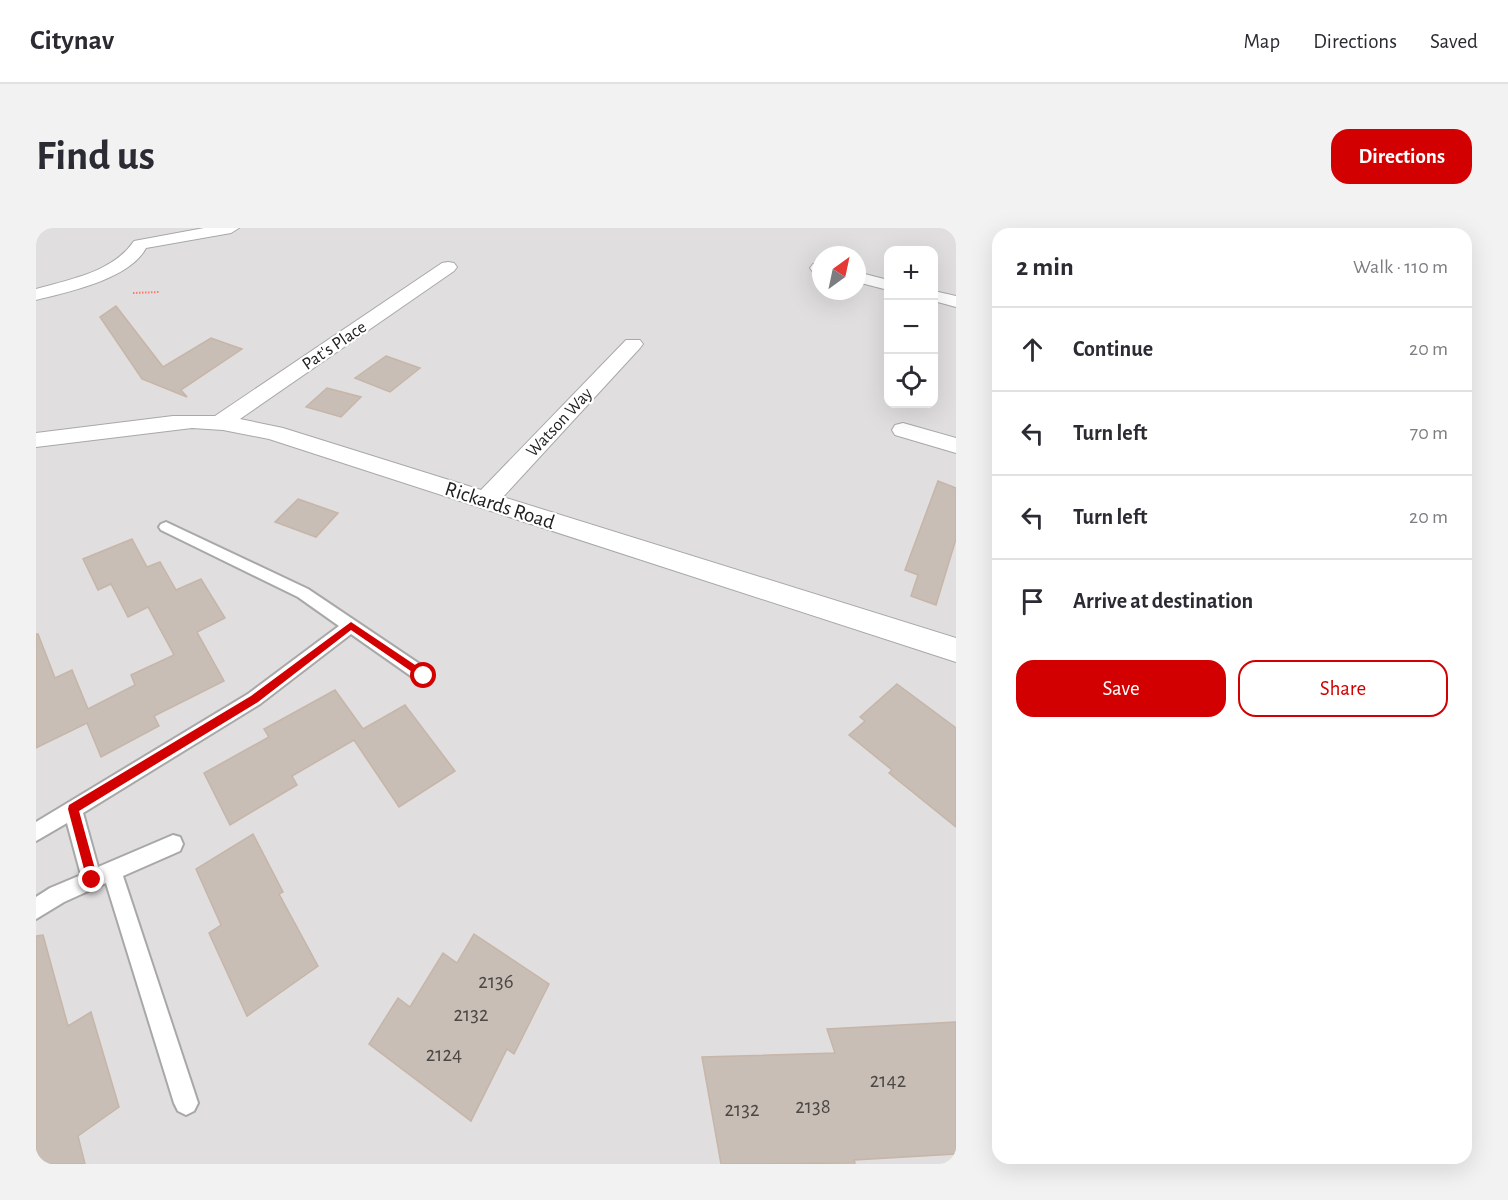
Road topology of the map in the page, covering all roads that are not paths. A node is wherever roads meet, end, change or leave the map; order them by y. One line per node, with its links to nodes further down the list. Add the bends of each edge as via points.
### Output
1 (128, 228): 3 (street)
2 (231, 228): 3 (street)
3 (140, 244): 7 (street, via 134,254 113,269)
4 (448, 267): 11 (street, Pat's Place)
5 (866, 279): 6 (street)
6 (884, 284)
7 (36, 295)
8 (938, 297): 9 (street)
9 (956, 302)
10 (633, 344): 15 (street, Watson Way)
11 (219, 423): 13 (street, Rickards Road, via 150,424); 15 (street, Rickards Road, via 275,433)
12 (903, 430): 14 (street)
13 (36, 440)
14 (956, 446)
15 (486, 500): 18 (street, Rickards Road)
16 (166, 527): 17 (lane, via 303,593)
17 (351, 625): 19 (lane); 20 (lane, via 254,699)
18 (956, 650)
19 (424, 676)
20 (73, 809): 21 (lane); 24 (lane)
21 (36, 832)
22 (173, 844): 23 (lane)
23 (112, 871): 24 (lane); 26 (lane)
24 (92, 880): 25 (lane)
25 (36, 909)
26 (186, 1103)

